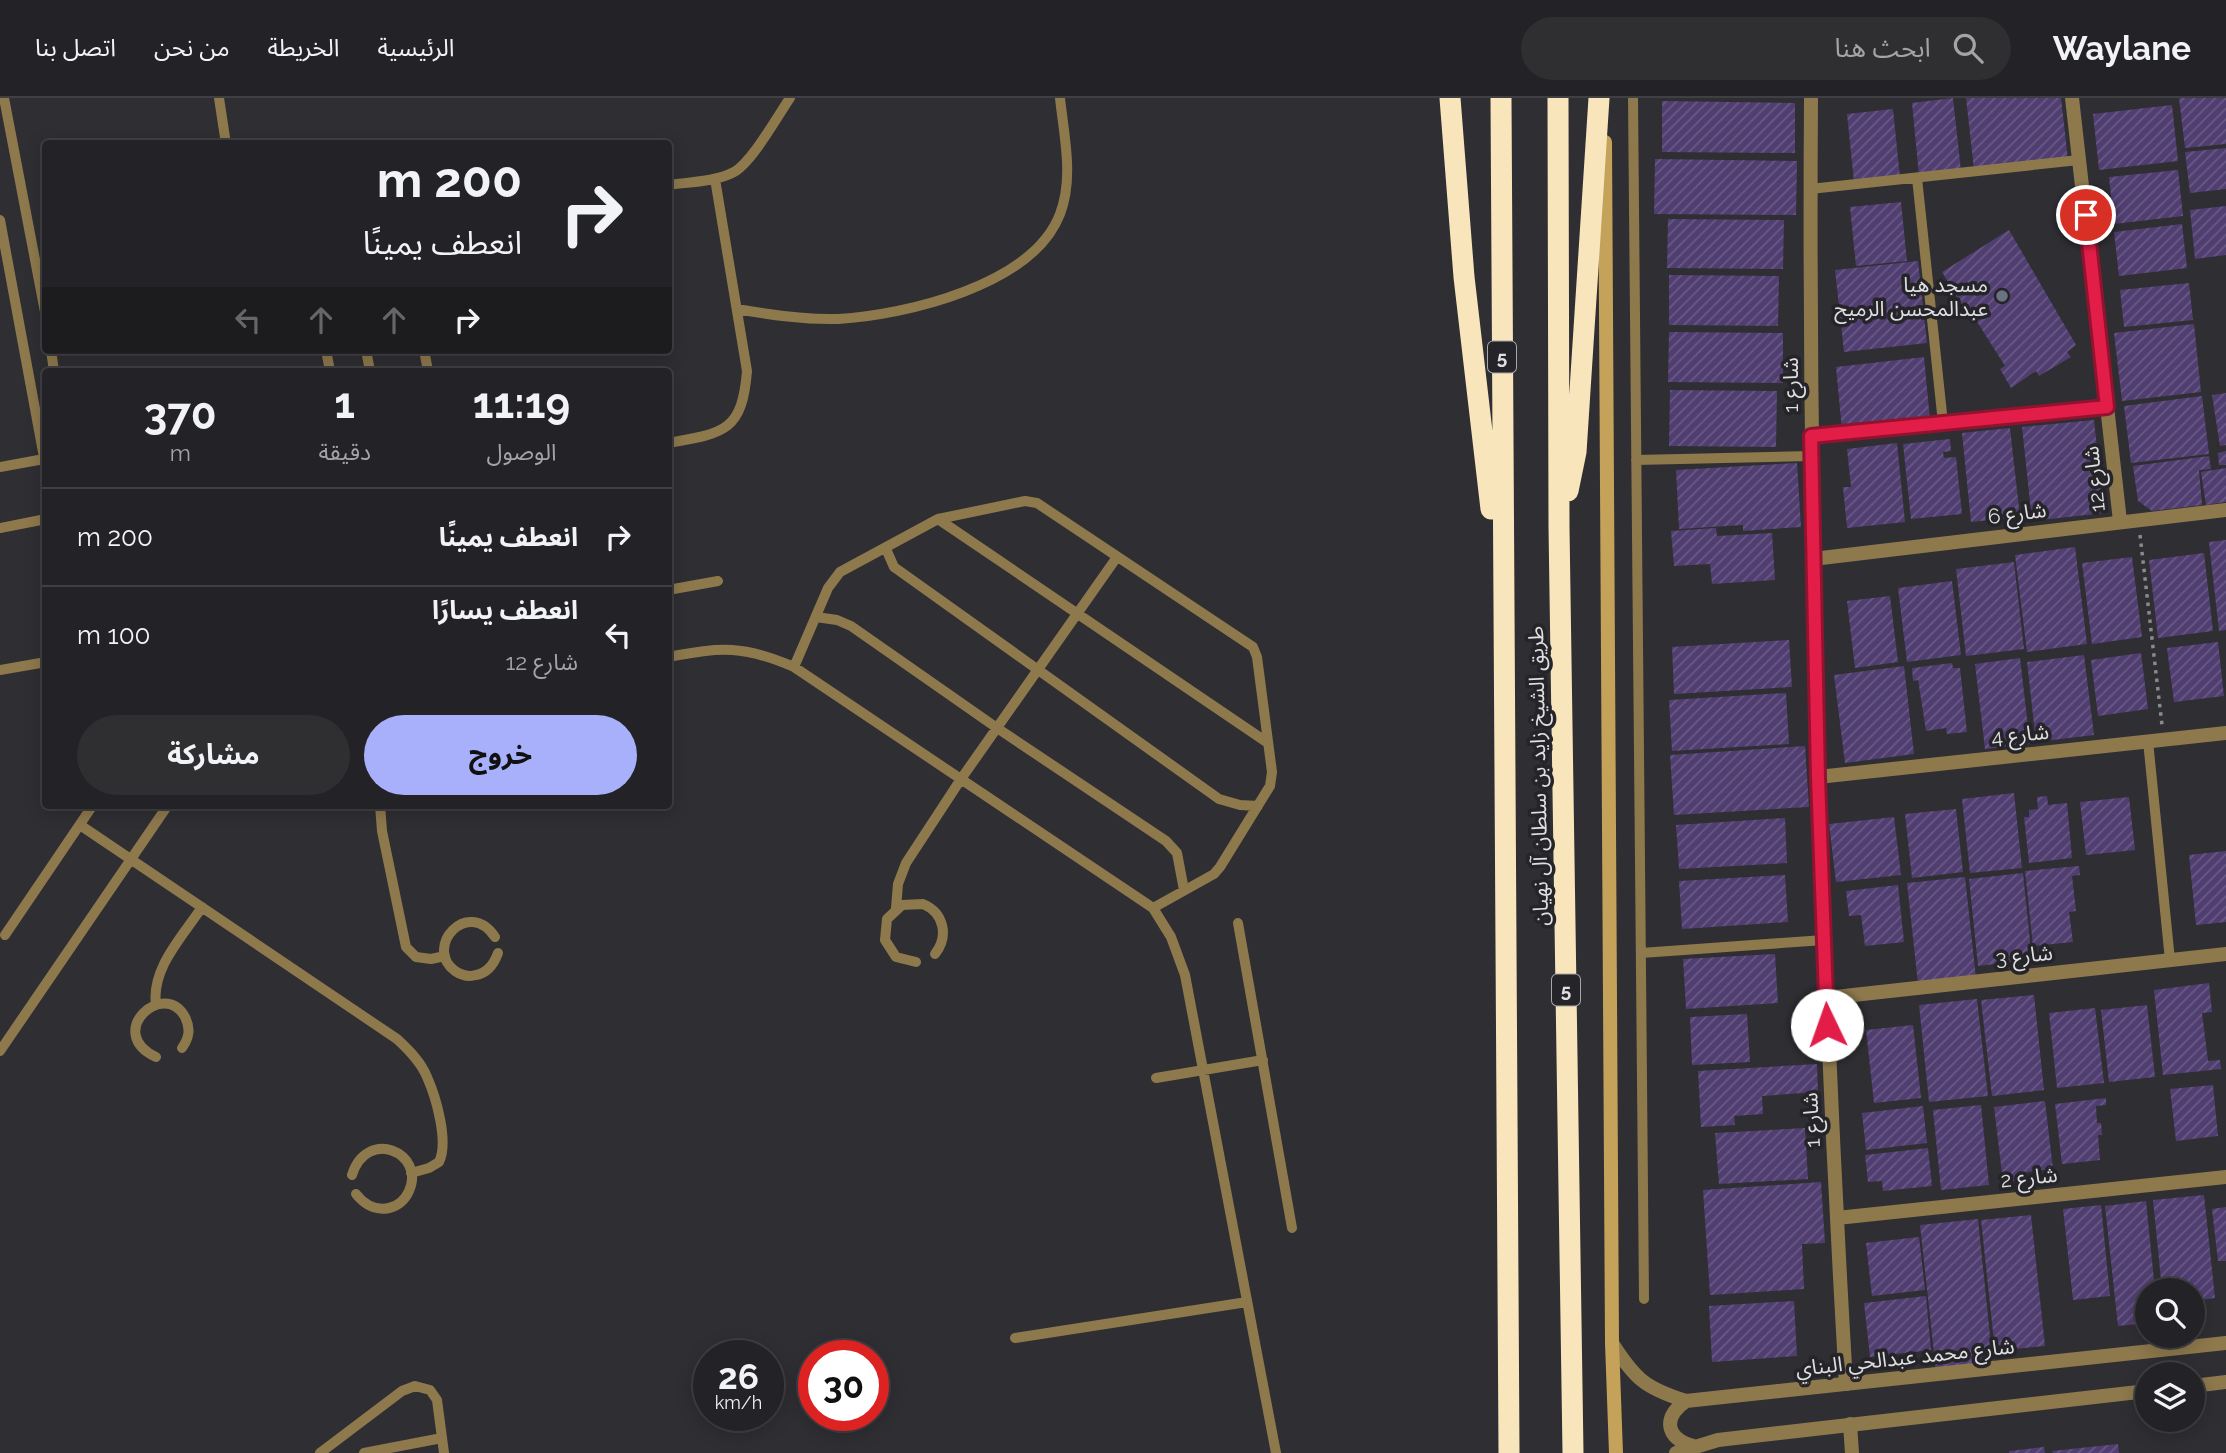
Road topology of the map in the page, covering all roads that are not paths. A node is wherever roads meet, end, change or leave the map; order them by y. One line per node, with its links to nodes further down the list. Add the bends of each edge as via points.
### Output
1 (4, 98): 20 (lane)
2 (219, 98): 13 (lane)
3 (790, 98): 16 (lane, via 744,166)
4 (1060, 98): 21 (lane, via 1065,197 1052,231 1027,259 984,284 887,314 837,319)
5 (1450, 98): 43 (highway, via 1464,277)
6 (1501, 98): 43 (highway, طريق الشيخ زايد بن سلطان آل نهيان / 5)
7 (1558, 98): 35 (highway, طريق الشيخ زايد بن سلطان آل نهيان / 5)
8 (1599, 98): 35 (highway, via 1576,452)
9 (1605, 98): 96 (main road)
10 (1633, 98): 28 (lane)
11 (1811, 98): 18 (street, شارع 1)
12 (2072, 98): 14 (street, شارع 12)
13 (225, 140)
14 (2079, 160): 15 (lane); 22 (street, شارع 12)
15 (1917, 178): 18 (lane); 23 (lane)
16 (715, 179): 17 (lane); 21 (lane)
17 (672, 184)
18 (1810, 189): 24 (street, شارع 1)
19 (0, 220): 26 (lane)
20 (42, 285)
21 (737, 309): 25 (lane, via 747,371 738,416 707,436)
22 (2107, 407): 23 (lane); 34 (street, شارع 12)
23 (1943, 423): 24 (lane)
24 (1811, 436): 27 (street, شارع 1)
25 (672, 442)
26 (42, 448)
27 (1811, 456): 28 (lane); 39 (street, شارع 1)
28 (1636, 460): 73 (lane)
29 (42, 464): 30 (lane)
30 (0, 467)
31 (2226, 510): 34 (street, شارع 6)
32 (938, 519): 37 (lane); 38 (lane, via 1025,501 1037,503); 42 (lane)
33 (42, 520): 36 (lane)
34 (2120, 521): 39 (street, شارع 6)
35 (1559, 527): 111 (highway, طريق الشيخ زايد بن سلطان آل نهيان / 5)
36 (0, 528)
37 (886, 549): 44 (lane, via 840,572); 48 (lane, via 894,567)
38 (1117, 557): 42 (lane); 53 (lane, via 1254,647)
39 (1813, 559): 54 (street, شارع 1)
40 (718, 581): 41 (lane)
41 (672, 589)
42 (1076, 615): 48 (lane); 53 (lane)
43 (1503, 615): 110 (highway, طريق الشيخ زايد بن سلطان آل نهيان / 5)
44 (816, 617): 47 (lane); 50 (lane, via 851,626)
45 (672, 656): 47 (lane, via 733,649)
46 (42, 663): 49 (lane)
47 (794, 667): 55 (lane)
48 (1039, 668): 50 (lane); 56 (lane, via 1219,799)
49 (0, 670)
50 (997, 728): 55 (lane); 64 (lane, via 1166,841 1177,853)
51 (2226, 733): 52 (street, شارع 4)
52 (2148, 741): 54 (street, شارع 4); 77 (lane)
53 (1268, 743): 56 (lane, via 1270,786)
54 (1818, 777): 71 (street, شارع 1)
55 (961, 779): 66 (lane, via 906,863); 67 (lane)
56 (1258, 806): 64 (lane, via 1220,867)
57 (90, 809): 61 (lane)
58 (165, 809): 63 (lane)
59 (374, 809): 62 (lane)
60 (380, 809): 62 (lane)
61 (80, 825): 63 (lane); 69 (lane)
62 (382, 831): 76 (lane, via 406,947 416,957)
63 (131, 859): 65 (lane); 82 (lane)
64 (1184, 890): 67 (lane)
65 (202, 907): 80 (lane, via 160,971); 87 (lane, via 397,1039 415,1056 434,1097 443,1150 435,1165)
66 (896, 908): 74 (lane, via 916,903 934,911 944,929); 78 (lane, via 887,919 885,940 896,957)
67 (1153, 908): 85 (lane, via 1171,937 1185,975)
68 (1238, 923): 84 (lane)
69 (5, 935)
70 (495, 937): 76 (lane, via 485,926 461,923 445,941)
71 (1824, 940): 73 (lane); 79 (street, شارع 1)
72 (498, 953): 76 (lane, via 490,967 468,976 454,970)
73 (1641, 953): 93 (lane)
74 (935, 954)
75 (2226, 954): 77 (street, شارع 3)
76 (445, 957)
77 (2170, 960): 79 (street, شارع 3)
78 (916, 962)
79 (1826, 998): 91 (street, شارع 1)
80 (156, 1005): 81 (lane, via 175,1007 182,1013 189,1031); 83 (lane, via 141,1014 135,1030 141,1047)
81 (182, 1048)
82 (0, 1051)
83 (156, 1057)
84 (1263, 1060): 85 (lane); 92 (lane)
85 (1203, 1070): 86 (lane); 94 (lane)
86 (1156, 1078)
87 (411, 1172): 88 (lane, via 397,1153 378,1149 360,1157); 90 (lane, via 406,1196 390,1208 371,1207)
88 (352, 1175)
89 (2226, 1177): 91 (street, شارع 2)
90 (356, 1194)
91 (1837, 1218): 99 (street, شارع 1)
92 (1292, 1228)
93 (1644, 1299)
94 (1247, 1302): 95 (lane); 109 (lane)
95 (1016, 1338)
96 (1612, 1343): 102 (street, شارع محمد عبدالحي البناي, via 1629,1371 1655,1391); 112 (main road)
97 (2226, 1343): 99 (street, شارع محمد عبدالحي البناي)
98 (2226, 1382): 100 (street)
99 (1846, 1384): 102 (street, شارع محمد عبدالحي البناي)
100 (2205, 1385)
101 (2135, 1392): 103 (street)
102 (1686, 1401): 105 (street, via 1675,1409 1670,1421 1672,1433 1681,1443)
103 (1850, 1424): 105 (street); 114 (street)
104 (442, 1438): 106 (lane, via 435,1395 415,1386 395,1395); 107 (lane); 108 (lane)
105 (1693, 1446): 113 (street)
106 (320, 1453)
107 (364, 1453)
108 (444, 1453)
109 (1276, 1453)
110 (1509, 1453)
111 (1573, 1453)
112 (1616, 1453)
113 (1676, 1453)
114 (1852, 1453)

